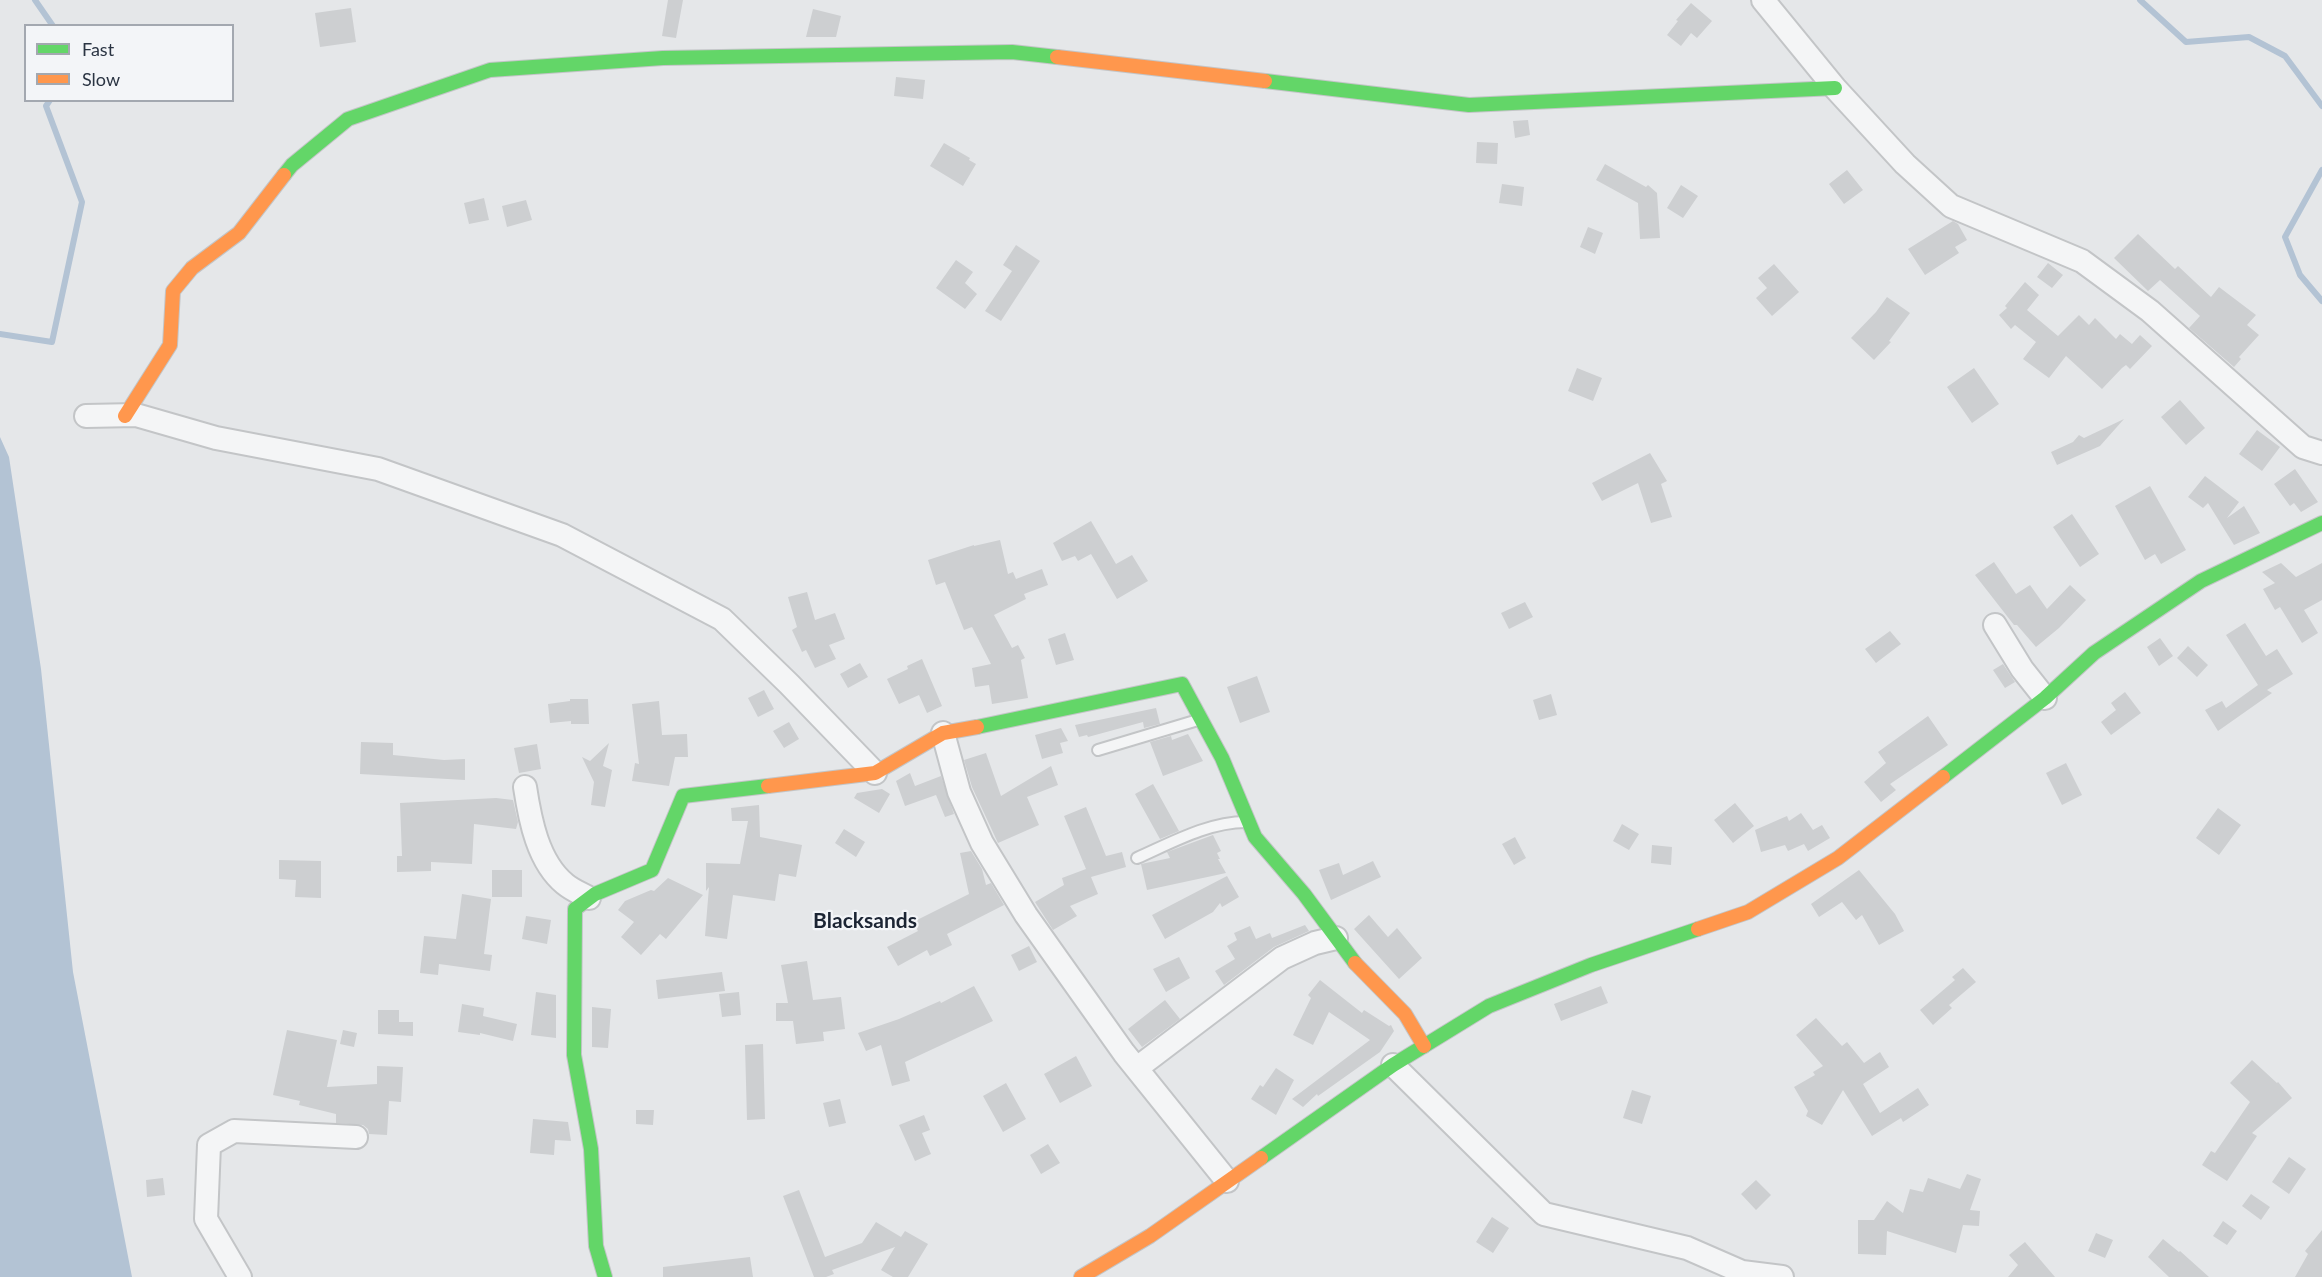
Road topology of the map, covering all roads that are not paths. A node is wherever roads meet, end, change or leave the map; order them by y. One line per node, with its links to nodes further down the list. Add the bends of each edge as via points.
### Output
1 (1763, 0): 2 (street)
2 (1835, 88): 4 (street, via 1469,105 1012,52 663,58 490,70 348,119 292,165 239,233 192,268 173,291 170,345); 5 (street, via 1905,164 1951,206 2082,261 2150,311 2302,447)
3 (86, 416): 4 (street)
4 (125, 416): 12 (street, via 135,415 216,438 378,469 562,535 722,619)
5 (2322, 453)
6 (2322, 523): 8 (street, via 2201,581 2094,653)
7 (1995, 625): 8 (street)
8 (2045, 698): 18 (street, via 1838,858 1748,912 1592,965 1489,1006)
9 (1201, 719): 10 (street, via 1182,684); 11 (lane); 14 (street)
10 (943, 733): 12 (street); 20 (street, via 959,792 982,843 1050,949)
11 (1098, 750)
12 (875, 773): 16 (street, via 683,796 652,870)
13 (525, 787): 16 (street, via 528,812 544,858 565,884)
14 (1249, 822): 15 (lane, via 1231,822 1200,831); 17 (street, via 1255,837)
15 (1137, 858)
16 (590, 898): 24 (street, via 575,909 574,1055 591,1149 596,1246)
17 (1336, 938): 18 (street, via 1405,1014); 20 (street, via 1315,942 1282,958)
18 (1424, 1046): 19 (street)
19 (1393, 1065): 22 (street); 26 (street, via 1544,1214 1687,1248 1742,1272)
20 (1137, 1068): 22 (street)
21 (356, 1137): 23 (street, via 234,1131 209,1145 206,1219)
22 (1227, 1181): 25 (street, via 1150,1236)
23 (240, 1277)
24 (605, 1277)
25 (1081, 1277)
26 (1782, 1277)

